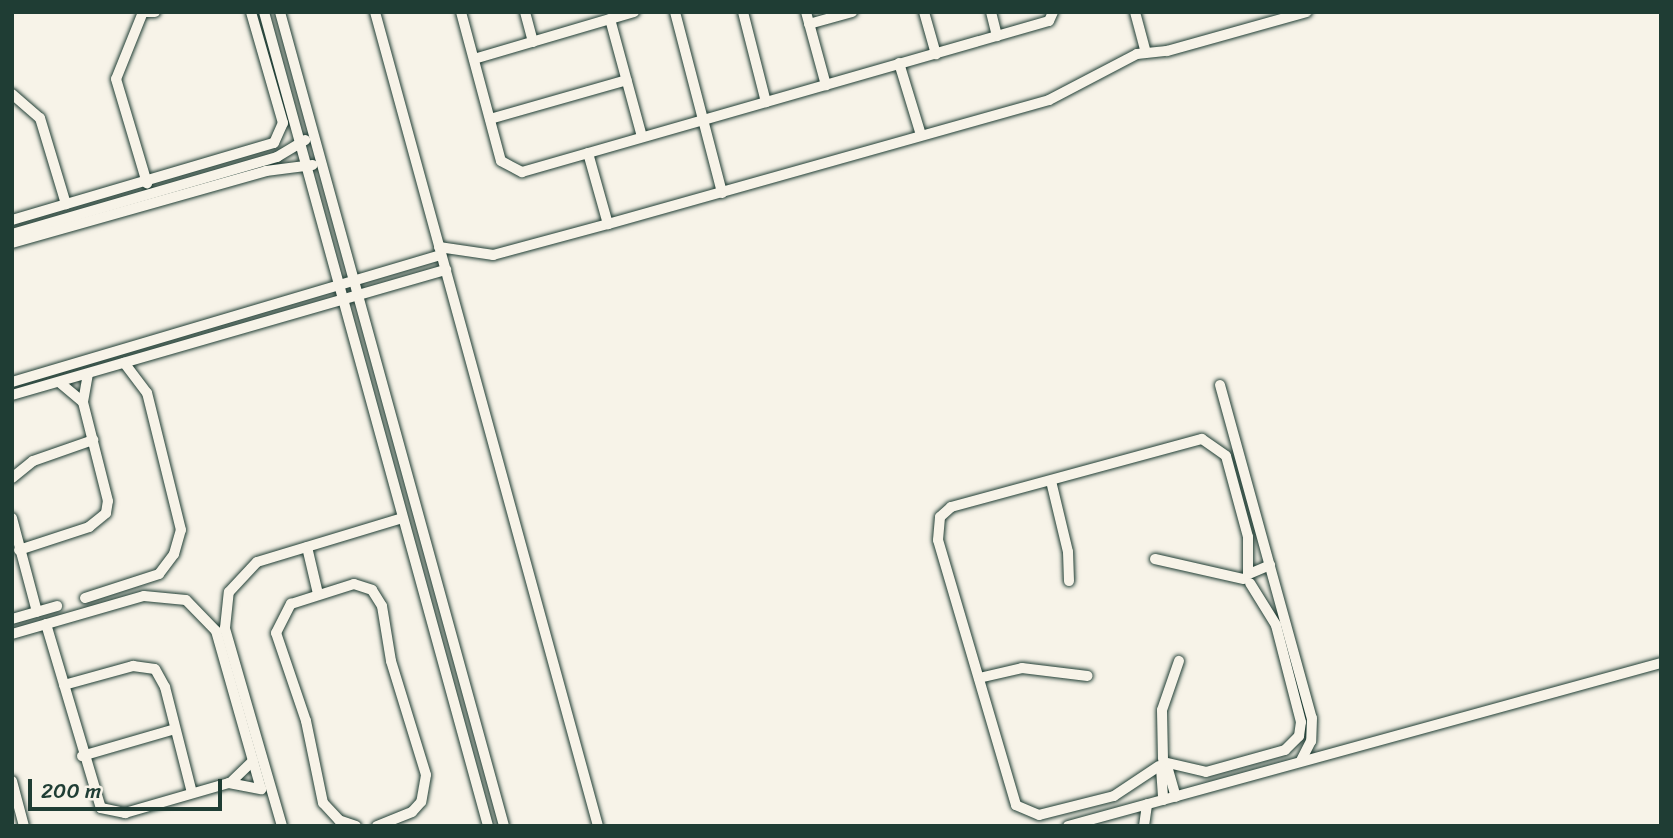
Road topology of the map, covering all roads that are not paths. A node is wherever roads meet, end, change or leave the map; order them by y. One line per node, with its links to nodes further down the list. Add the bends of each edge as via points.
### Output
1 (251, 12): 39 (street, via 283,123 278,139)
2 (264, 12): 35 (street)
3 (280, 12): 32 (street)
4 (375, 12): 49 (street)
5 (461, 12): 24 (street)
6 (524, 12): 21 (street)
7 (634, 12): 18 (street)
8 (675, 12): 31 (street)
9 (743, 12): 29 (street)
10 (806, 12): 19 (street)
11 (852, 12): 19 (street)
12 (924, 12): 23 (street)
13 (991, 12): 20 (street)
14 (1054, 12): 20 (street, via 1049,21)
15 (1135, 12): 22 (street)
16 (1307, 12): 22 (street)
17 (147, 15): 39 (street, via 116,79)
18 (610, 19): 21 (street); 26 (street)
19 (809, 24): 27 (street)
20 (997, 36): 23 (street)
21 (533, 42): 24 (street)
22 (1146, 53): 33 (street, via 1076,82 1049,100)
23 (936, 54): 25 (street)
24 (474, 59): 30 (street)
25 (899, 63): 27 (street); 33 (street)
26 (627, 80): 30 (street); 34 (street)
27 (826, 85): 29 (street)
28 (12, 94): 43 (street, via 40,118)
29 (766, 102): 31 (street)
30 (490, 119): 36 (street, via 501,161 514,171)
31 (703, 120): 34 (street); 41 (street)
32 (315, 134): 35 (street); 37 (street)
33 (921, 135): 41 (street)
34 (642, 137): 36 (street)
35 (301, 143): 38 (street); 40 (street, via 277,157)
36 (588, 153): 46 (street)
37 (323, 163): 38 (street); 51 (street)
38 (307, 165): 44 (street); 52 (street)
39 (145, 179): 40 (street); 42 (street); 43 (street)
40 (155, 191): 42 (street)
41 (722, 193): 46 (street)
42 (136, 196): 44 (street)
43 (66, 204): 45 (street)
44 (110, 209): 47 (street); 48 (street)
45 (12, 220)
46 (608, 224): 49 (street, via 493,254)
47 (12, 234)
48 (12, 243)
49 (440, 251): 50 (street); 51 (street)
50 (446, 270): 53 (street); 104 (street)
51 (357, 281): 52 (street); 53 (street)
52 (341, 285): 54 (street); 55 (street)
53 (360, 295): 54 (street); 103 (street)
54 (345, 300): 56 (street); 68 (street)
55 (236, 316): 56 (street); 59 (street)
56 (240, 330): 57 (street)
57 (124, 363): 58 (street); 76 (street, via 147,393 181,530 174,554 159,574)
58 (88, 374): 60 (street); 63 (street)
59 (12, 382)
60 (60, 382): 62 (street); 63 (street)
61 (1220, 385): 72 (street)
62 (12, 396)
63 (83, 402): 64 (street)
64 (93, 440): 65 (street, via 33,461); 70 (street, via 108,500 106,513 89,527)
65 (12, 478)
66 (1051, 481): 73 (street, via 1194,440 1209,441 1226,456 1248,537); 74 (street, via 1068,552); 85 (street, via 951,507 937,524)
67 (12, 518): 70 (street)
68 (403, 518): 69 (street); 102 (street)
69 (307, 547): 75 (street); 100 (street, via 251,565 232,586 225,606 225,628)
70 (19, 550): 78 (street)
71 (1155, 559): 73 (street)
72 (1271, 570): 73 (street); 90 (street, via 1312,718 1311,741)
73 (1249, 578): 91 (street, via 1276,625 1301,722 1299,736 1285,750 1206,772)
74 (1069, 581)
75 (318, 594): 98 (street, via 354,584 372,590 382,606 391,661 426,775 421,802); 101 (street, via 290,604 276,633 306,721 323,803 339,820)
76 (85, 598)
77 (57, 607): 78 (street)
78 (37, 612): 79 (street)
79 (12, 619)
80 (46, 624): 81 (street); 86 (street); 89 (street, via 144,596 186,600 216,631)
81 (12, 634)
82 (1179, 661): 91 (street, via 1162,710)
83 (1661, 663): 90 (street)
84 (1088, 677): 85 (street, via 1021,668)
85 (979, 678): 91 (street, via 1013,799 1026,813 1039,815 1119,794)
86 (64, 685): 87 (street, via 133,666 155,668 162,677); 88 (street)
87 (175, 729): 88 (street); 94 (street)
88 (82, 756): 94 (street, via 95,802 109,811 125,813)
89 (253, 761): 93 (street); 93 (street, via 261,789)
90 (1301, 761): 95 (street)
91 (1164, 764): 95 (street); 96 (street)
92 (12, 781): 99 (street)
93 (229, 783): 94 (street)
94 (192, 793)
95 (1176, 797): 96 (street)
96 (1163, 800): 97 (street)
97 (1147, 804): 105 (street); 106 (street)
98 (385, 825)
99 (24, 826)
100 (282, 826)
101 (356, 826)
102 (488, 826)
103 (504, 826)
104 (598, 826)
105 (1068, 826)
106 (1144, 826)

